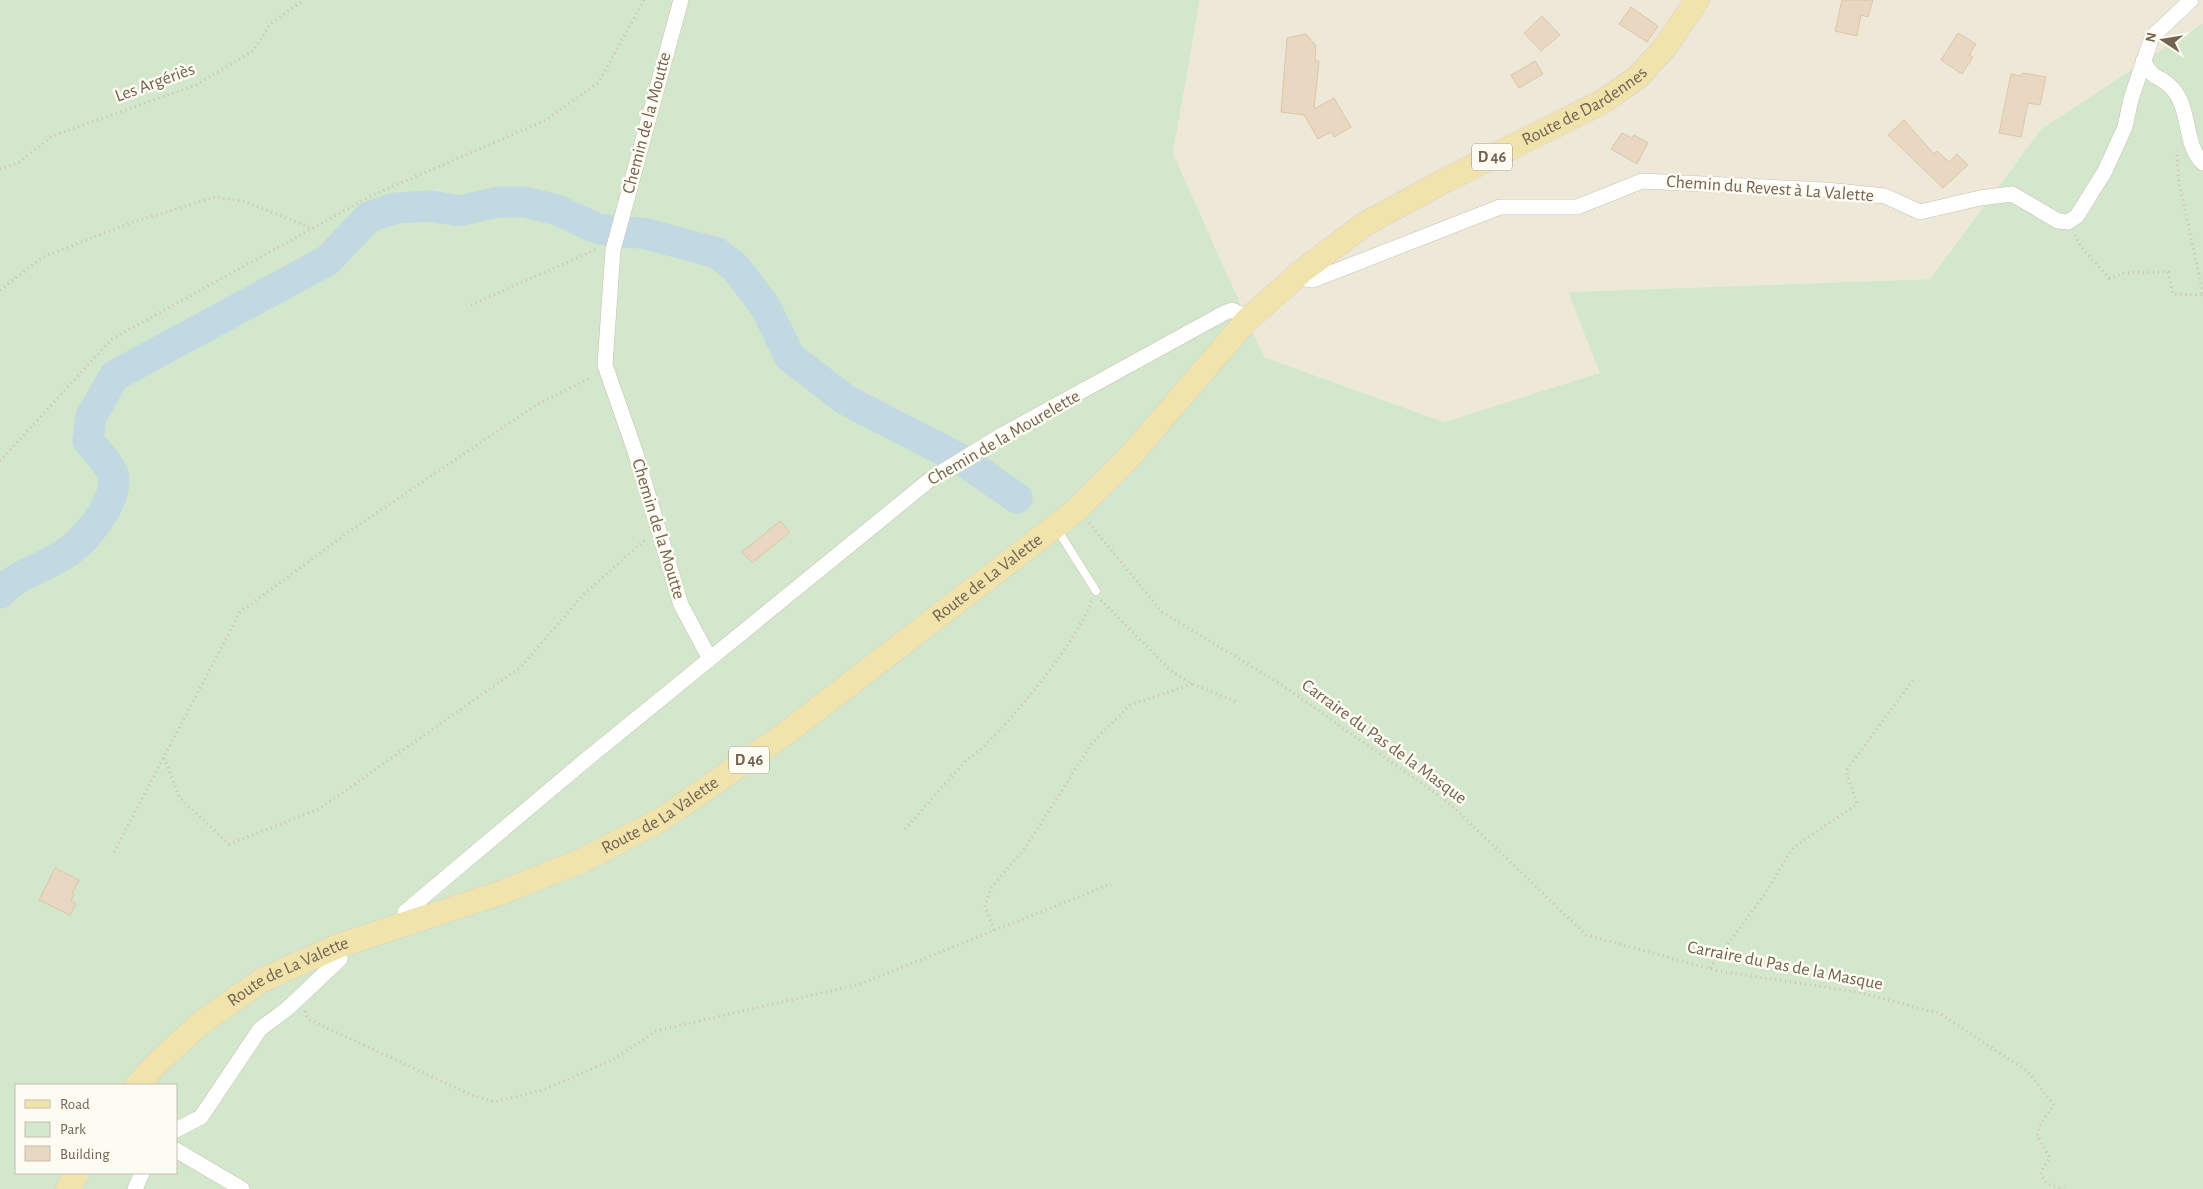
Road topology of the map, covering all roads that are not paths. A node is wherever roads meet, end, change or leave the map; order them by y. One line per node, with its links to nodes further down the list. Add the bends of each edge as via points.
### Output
1 (681, 0): 11 (street, Chemin de la Moutte, via 615,240 605,365 681,605)
2 (1697, 0): 6 (main road, Route de Dardennes / D 46, via 1666,46 1638,77 1602,102 1365,224)
3 (2191, 0): 4 (street, via 2152,37)
4 (2143, 61): 5 (street, via 2154,76 2161,78 2177,94 2196,156); 6 (street, Chemin du Revest à La Valette, via 2125,128 2105,171 2077,216 2068,222 2058,221 2012,194 1920,212 1885,196 1642,181 1577,207 1500,207 1313,280)
5 (2203, 163)
6 (1301, 272): 7 (main road, Route de Dardennes / D 46)
7 (1272, 298): 8 (main road, Route de La Valette / D 46)
8 (1246, 321): 9 (main road, Route de La Valette / D 46, via 1101,488); 11 (street, Chemin de la Mourelette, via 1232,310 1224,313 1002,435 932,478)
9 (1056, 527): 10 (lane); 12 (main road, Route de La Valette / D 46, via 782,736 662,819 574,864 503,892)
10 (1096, 591)
11 (710, 660): 12 (street, via 405,912)
12 (407, 923): 13 (main road, Route de La Valette / D 46)
13 (338, 946): 14 (main road, Route de La Valette / D 46, via 262,980 201,1023); 15 (street, via 340,959 260,1029 200,1116)
14 (139, 1084)
15 (178, 1129)
16 (178, 1151): 21 (street)
17 (76, 1174): 19 (main road)
18 (142, 1174): 20 (street)
19 (68, 1189)
20 (135, 1189)
21 (242, 1189)

